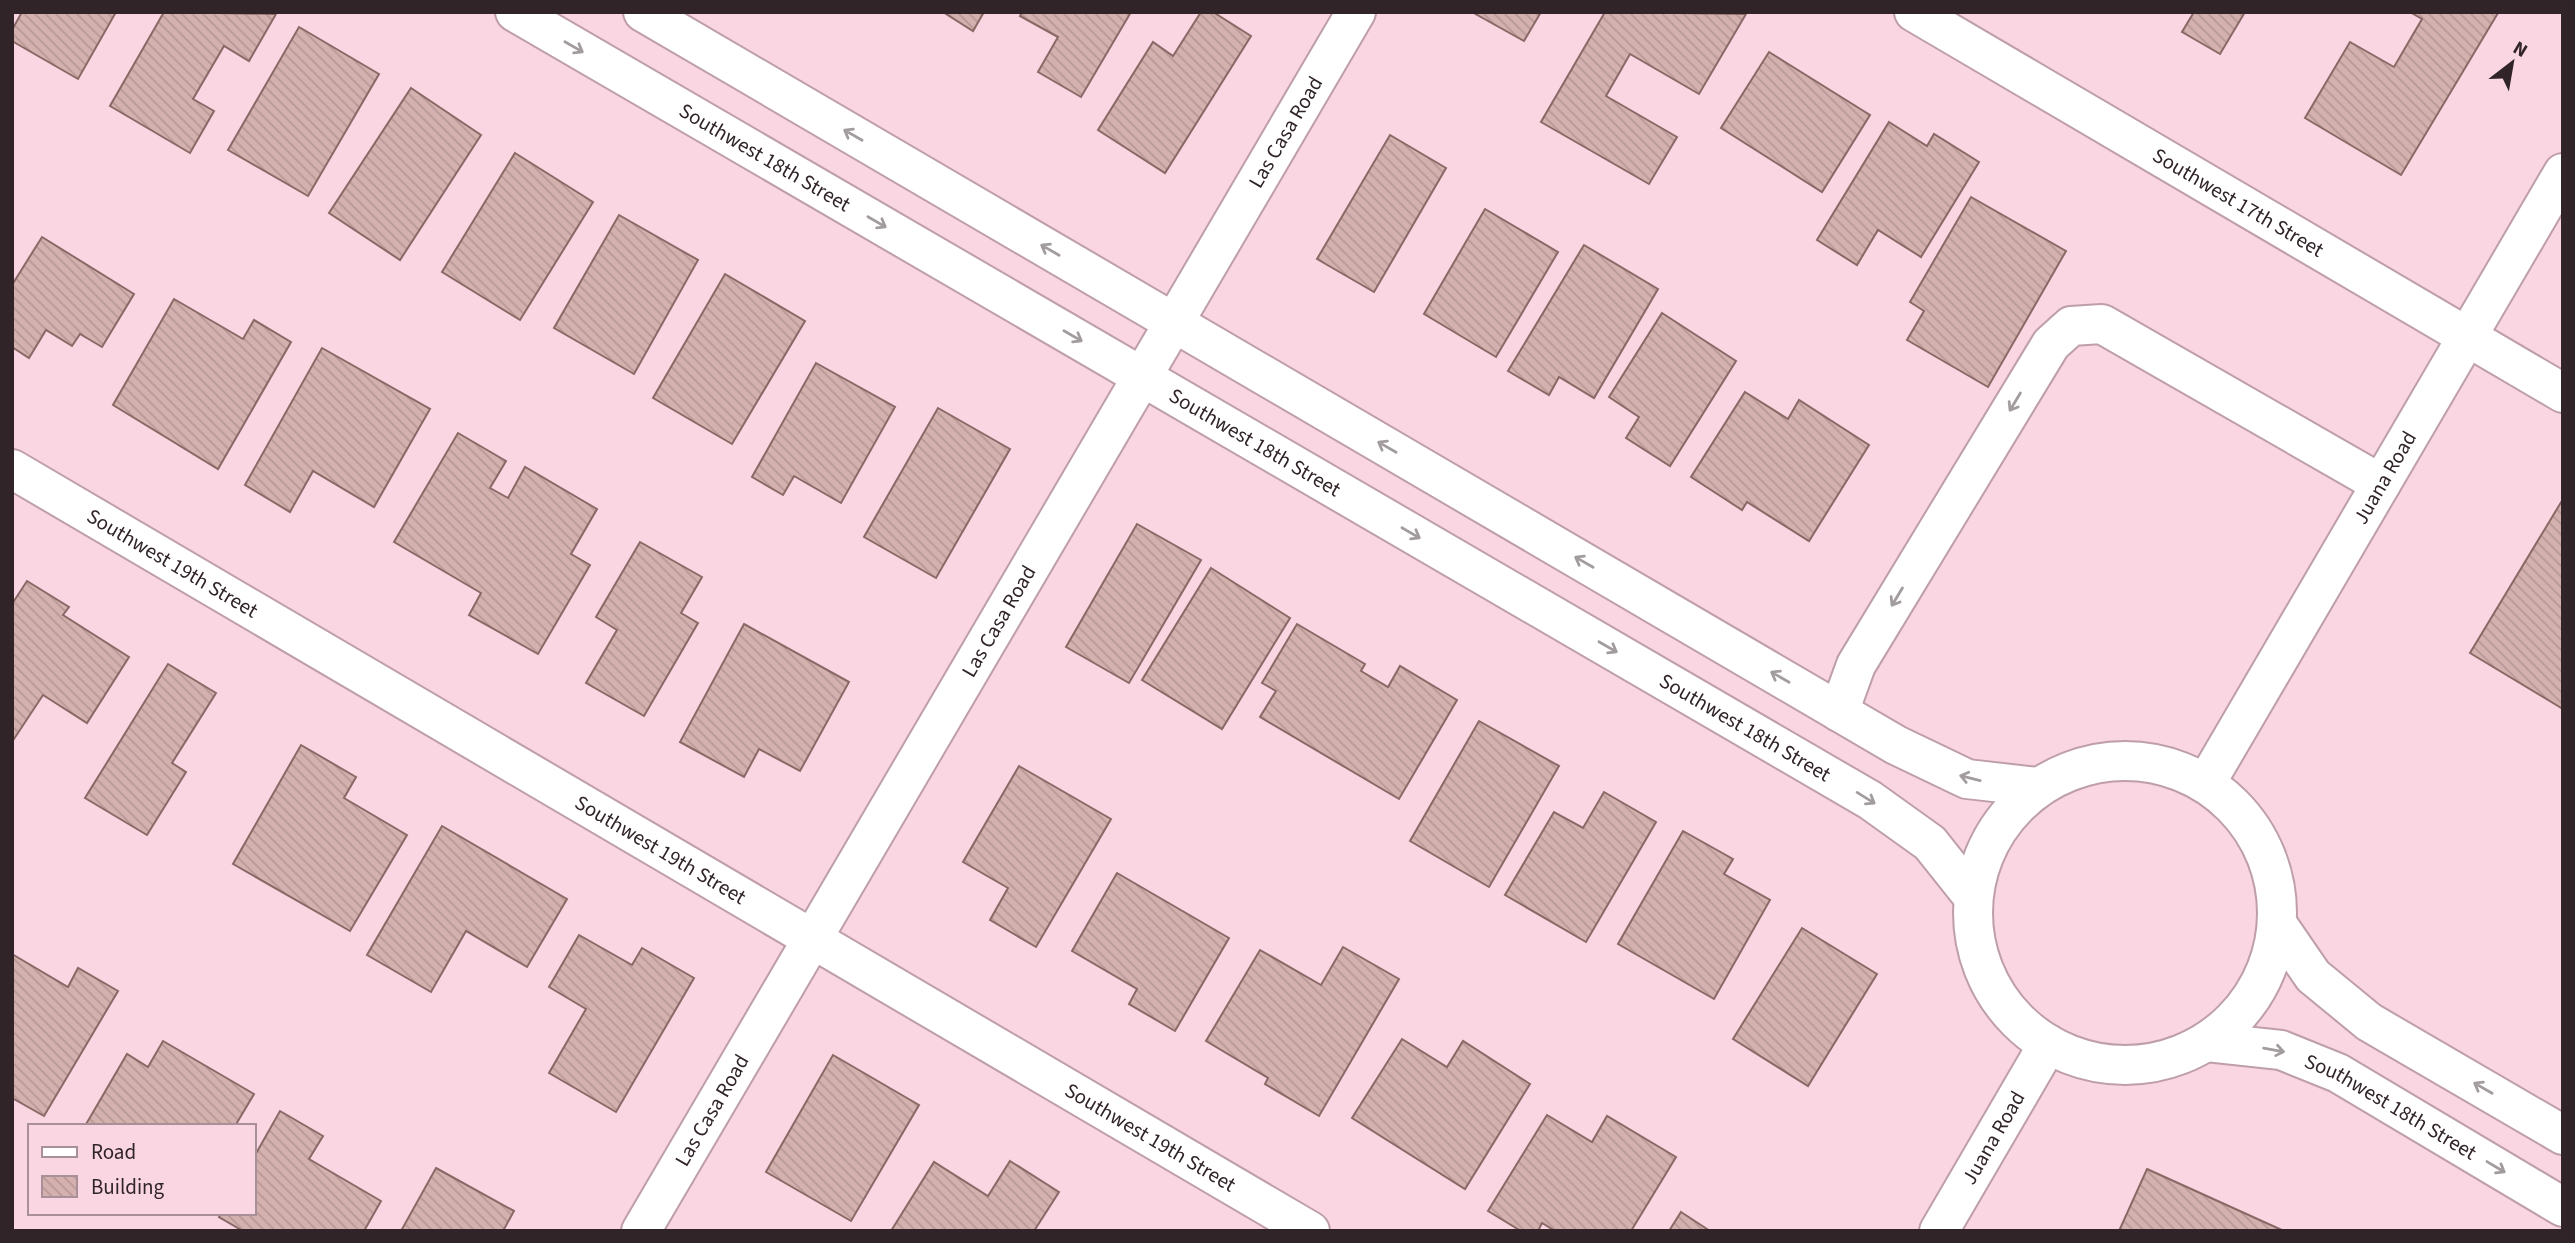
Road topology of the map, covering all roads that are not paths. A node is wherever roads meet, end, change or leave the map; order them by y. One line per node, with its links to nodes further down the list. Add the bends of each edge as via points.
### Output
1 (515, 12): 8 (main road, Southwest 18th Street, one-way to 8)
2 (643, 12): 6 (main road, one-way to 2)
3 (1356, 12): 6 (main road, Las Casa Road)
4 (1914, 12): 7 (main road, Southwest 17th Street)
5 (2563, 173): 7 (main road, Juana Road)
6 (1172, 321): 8 (main road, Las Casa Road); 12 (main road, one-way to 6)
7 (2467, 337): 9 (main road, Southwest 17th Street); 11 (main road, Juana Road)
8 (1141, 375): 13 (main road, Southwest 18th Street, one-way to 13); 18 (main road, Las Casa Road)
9 (2563, 393)
10 (12, 469): 18 (main road, Southwest 19th Street)
11 (2381, 484): 12 (main road, one-way to 12, via 2102,324 2071,326 2051,344 1856,665); 14 (main road, Juana Road)
12 (1839, 712): 13 (main road); 15 (main road, one-way to 12, via 1967,779)
13 (1807, 764): 16 (main road, Southwest 18th Street, one-way to 16, via 1870,800 1930,843)
14 (2206, 783): 15 (main road, via 2173,768 2138,760 2104,761 2069,770); 17 (main road, via 2238,810 2261,844 2275,883)
15 (2038, 787): 16 (main road, via 2012,808 1993,834 1979,864)
16 (1973, 897): 20 (main road, via 1975,940 1989,981 2014,1017)
17 (2278, 925): 19 (main road, via 2271,960 2256,992); 21 (main road, one-way to 17, via 2370,1022 2313,976)
18 (813, 939): 23 (main road, Las Casa Road); 24 (main road, Southwest 19th Street)
19 (2207, 1042): 20 (main road, via 2174,1057 2127,1066 2100,1063); 22 (main road, Southwest 18th Street, one-way to 22, via 2281,1050 2338,1073)
20 (2048, 1044): 25 (main road, Juana Road)
21 (2563, 1135)
22 (2563, 1207)
23 (641, 1231)
24 (1310, 1231)
25 (1940, 1231)

